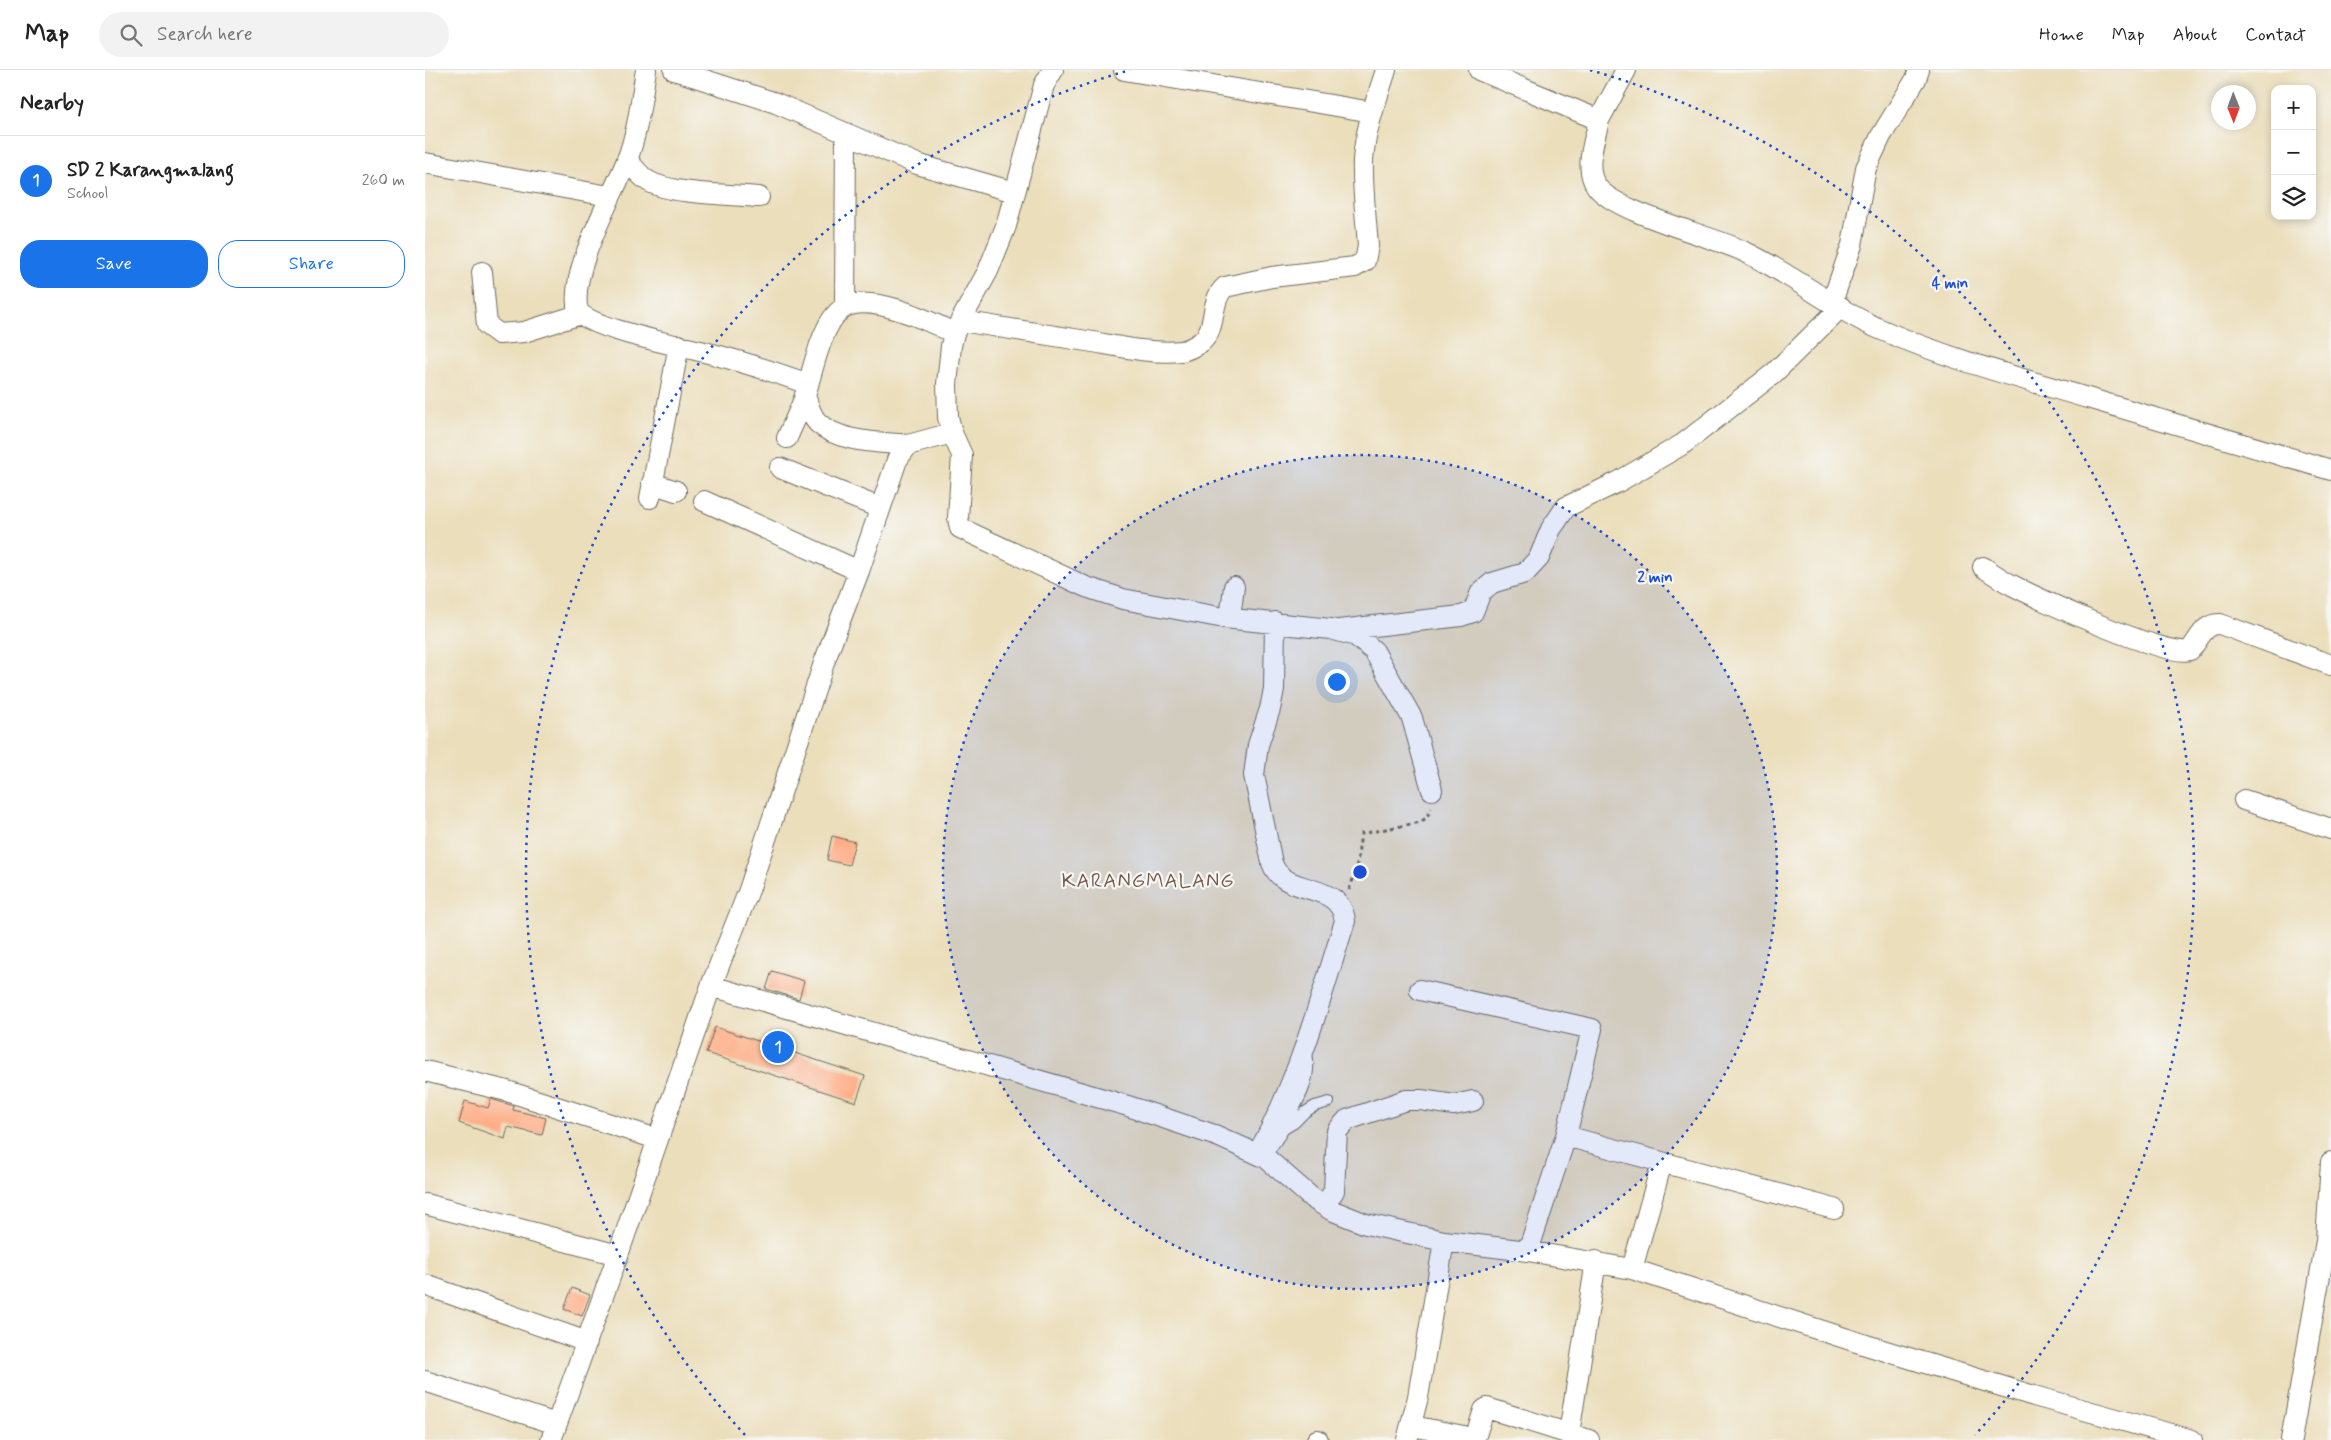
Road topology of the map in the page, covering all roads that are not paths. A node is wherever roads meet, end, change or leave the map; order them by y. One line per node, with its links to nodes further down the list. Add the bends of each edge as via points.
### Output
1 (646, 70): 12 (street)
2 (674, 70): 11 (street, via 776,104)
3 (1053, 70): 14 (street, via 1044,85)
4 (1124, 70): 9 (street)
5 (1386, 70): 9 (street)
6 (1479, 70): 10 (street)
7 (1626, 70): 10 (street)
8 (1919, 70): 18 (street, via 1917,79 1865,168 1852,245)
9 (1373, 112): 21 (street, via 1363,159 1368,251 1361,264 1347,269 1271,277 1225,286 1218,296 1204,339 1183,350 1156,351)
10 (1599, 120): 18 (street, via 1590,163 1593,181 1603,193 1631,209 1743,250)
11 (846, 133): 14 (street, via 917,164); 19 (street)
12 (627, 159): 15 (street); 16 (street, via 647,181 658,186)
13 (425, 163): 15 (street)
14 (1014, 192): 21 (street, via 995,255)
15 (609, 196): 20 (street, via 580,278 577,304)
16 (759, 197)
17 (482, 272): 20 (street, via 487,325 499,334 524,332)
18 (1837, 304): 28 (street, via 1879,328 1961,361); 37 (street, via 1773,374 1683,444 1618,482 1566,507 1554,524 1539,558 1525,573 1492,583 1478,595 1475,610 1469,614)
19 (845, 307): 21 (street, via 861,303); 23 (street, via 829,324)
20 (581, 314): 22 (street, via 605,326)
21 (958, 327): 24 (street, via 947,384)
22 (679, 345): 23 (street, via 759,367); 29 (street, via 651,490)
23 (806, 389): 25 (street); 26 (street, via 812,415 827,430)
24 (952, 433): 26 (street); 35 (street, via 962,455 958,518 964,531 1104,594 1155,607)
25 (787, 438)
26 (908, 446): 31 (street, via 897,460)
27 (780, 468): 31 (street)
28 (2331, 470)
29 (676, 491)
30 (704, 501): 33 (street)
31 (880, 508): 33 (street)
32 (1983, 567): 38 (street, via 2034,596 2177,652 2190,650 2205,628 2217,624)
33 (859, 571): 42 (street, via 825,660 749,890)
34 (1234, 587): 35 (street)
35 (1230, 618): 36 (street)
36 (1275, 622): 37 (street); 44 (street, via 1274,689 1257,745 1254,775 1272,863 1280,877 1329,896 1341,905 1345,921)
37 (1336, 630): 39 (street, via 1366,642 1385,667 1412,718)
38 (2331, 665)
39 (1432, 790)
40 (2244, 800): 41 (street)
41 (2331, 829)
42 (711, 986): 50 (street); 51 (street, via 1128,1106)
43 (1420, 990): 49 (street, via 1592,1029)
44 (1305, 1048): 48 (lane, via 1308,1076); 51 (street)
45 (425, 1072): 50 (street, via 507,1091)
46 (1473, 1101): 54 (street, via 1454,1105 1406,1100 1347,1120 1337,1131 1335,1191 1328,1200)
47 (1329, 1102): 48 (lane, via 1315,1106)
48 (1283, 1129): 51 (lane)
49 (1566, 1136): 52 (street); 58 (street)
50 (657, 1139): 59 (street)
51 (1262, 1155): 54 (street)
52 (1662, 1162): 56 (street); 61 (street)
53 (2331, 1162): 70 (street, via 2326,1241)
54 (1315, 1200): 57 (street, via 1367,1224)
55 (425, 1204): 59 (street)
56 (1834, 1210)
57 (1444, 1241): 58 (street); 66 (street)
58 (1528, 1250): 60 (street)
59 (617, 1256): 63 (street)
60 (1596, 1261): 61 (street); 67 (street)
61 (1632, 1269): 69 (street, via 1866,1345)
62 (425, 1285): 63 (street)
63 (587, 1342): 65 (street)
64 (425, 1381): 65 (street)
65 (553, 1432)
66 (1410, 1433): 67 (street, via 1476,1436 1487,1408)
67 (1569, 1434): 68 (street)
68 (1589, 1440)
69 (2192, 1440)
70 (2291, 1440)

